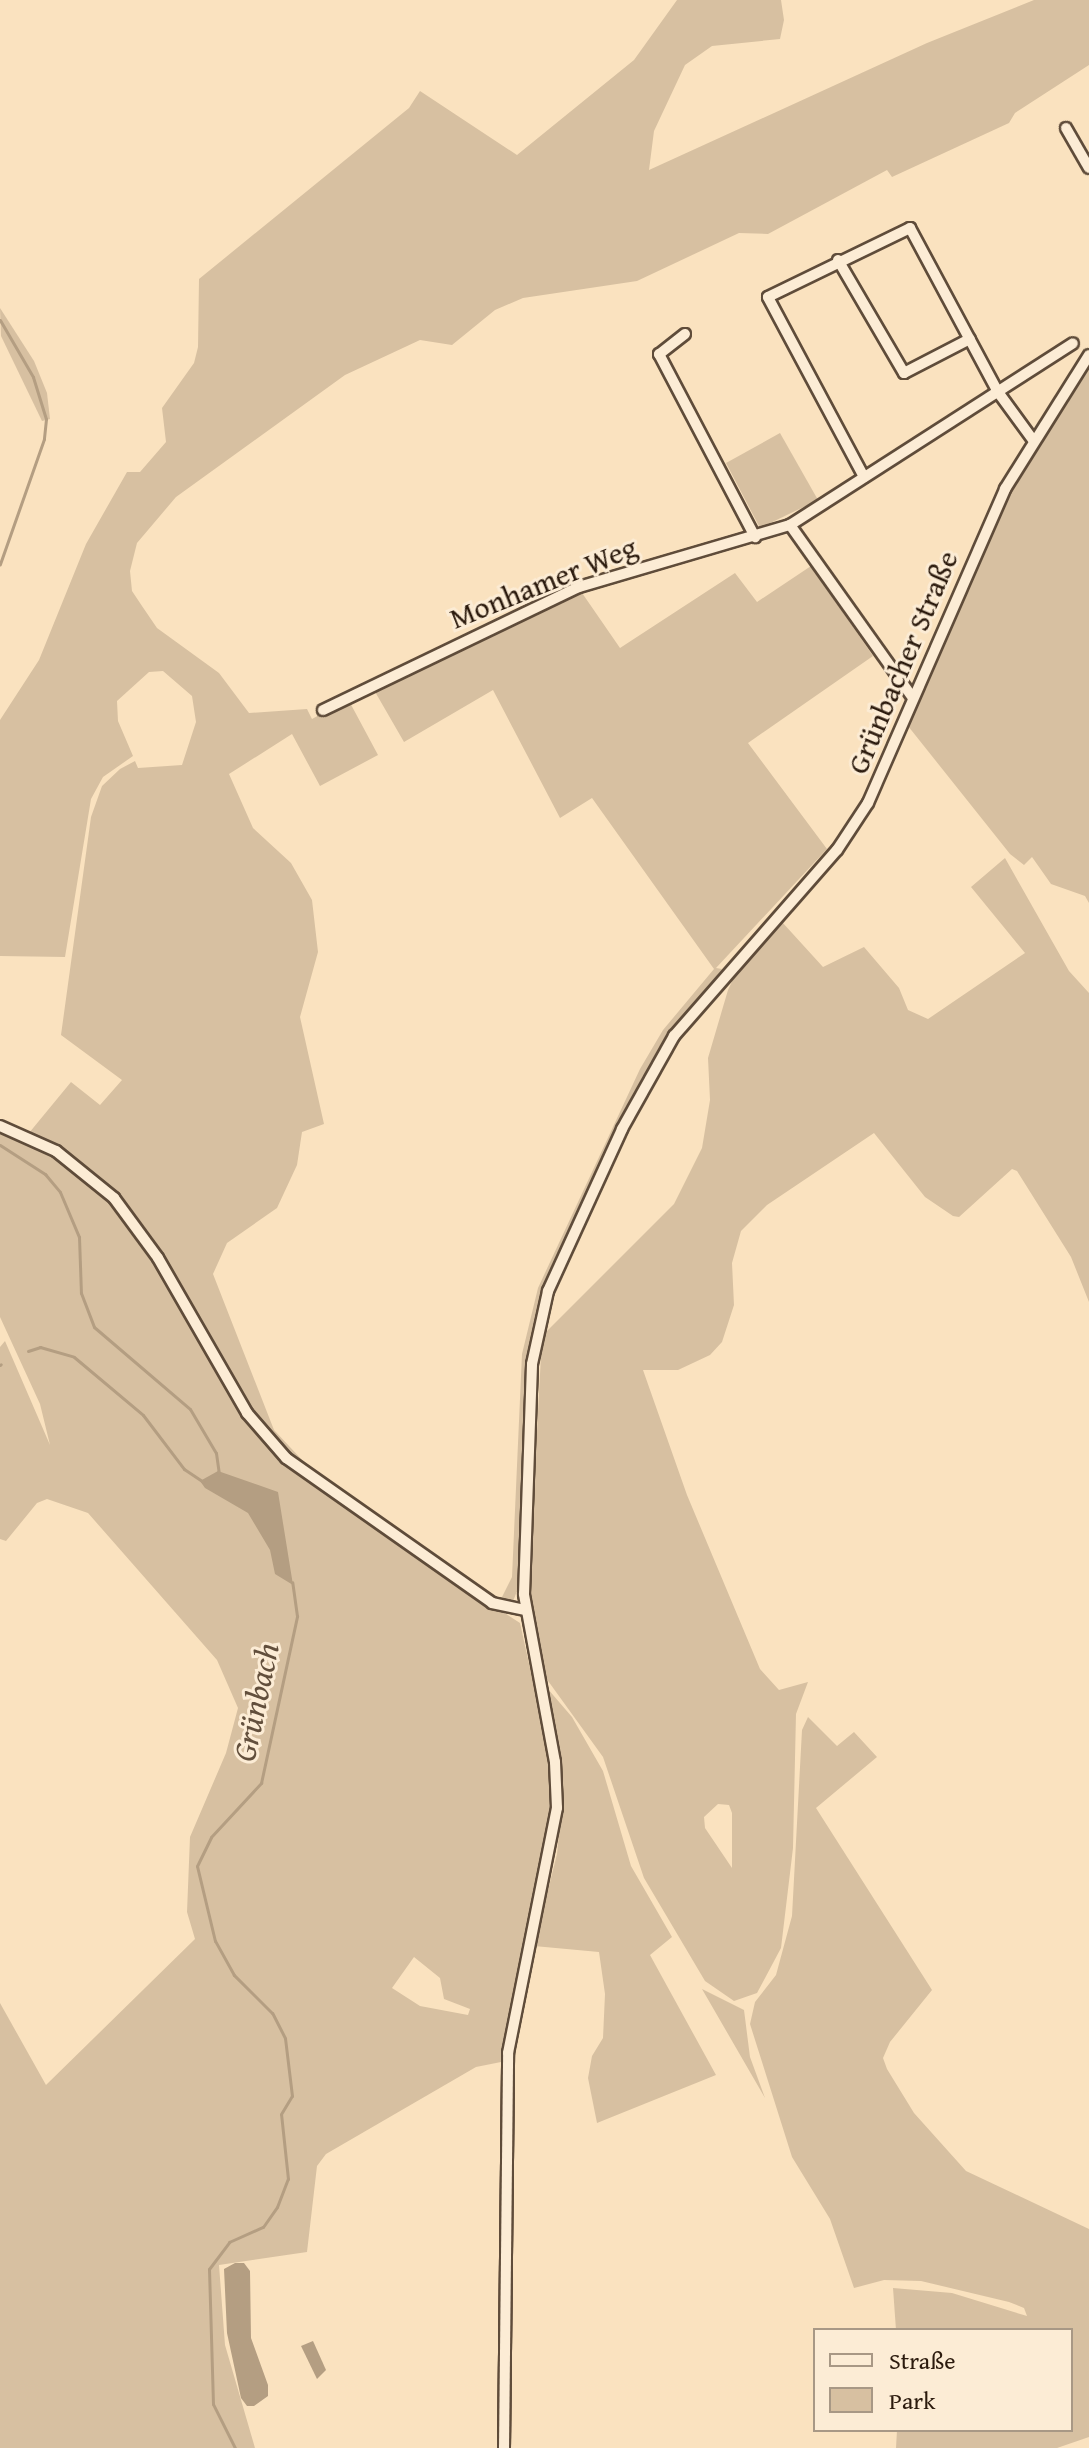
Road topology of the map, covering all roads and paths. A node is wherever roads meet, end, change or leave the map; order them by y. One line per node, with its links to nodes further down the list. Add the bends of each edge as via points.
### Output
1 (1066, 128): 2 (street)
2 (1089, 168)
3 (838, 260): 5 (street, via 910,228); 5 (street, via 904,373); 10 (street, via 768,297)
4 (685, 334): 12 (street, via 659,354)
5 (970, 339): 8 (street)
6 (1073, 343): 8 (street, Monhamer Weg)
7 (1089, 355): 9 (street, Grünbacher Straße)
8 (998, 392): 9 (street); 10 (street, Monhamer Weg)
9 (1033, 440): 13 (street, Grünbacher Straße, via 980,541)
10 (864, 477): 11 (street, Monhamer Weg)
11 (790, 525): 12 (street, Monhamer Weg); 13 (street)
12 (755, 537): 14 (street, Monhamer Weg, via 579,587)
13 (913, 698): 16 (street, Grünbacher Straße, via 857,823 674,1036 647,1080 548,1291 532,1364)
14 (323, 710)
15 (0, 1126): 16 (street, via 56,1151 114,1198 158,1258 240,1403 279,1452 492,1603)
16 (524, 1610): 17 (street, Grünbacher Straße, via 555,1762 557,1808 508,2053)
17 (504, 2448)

